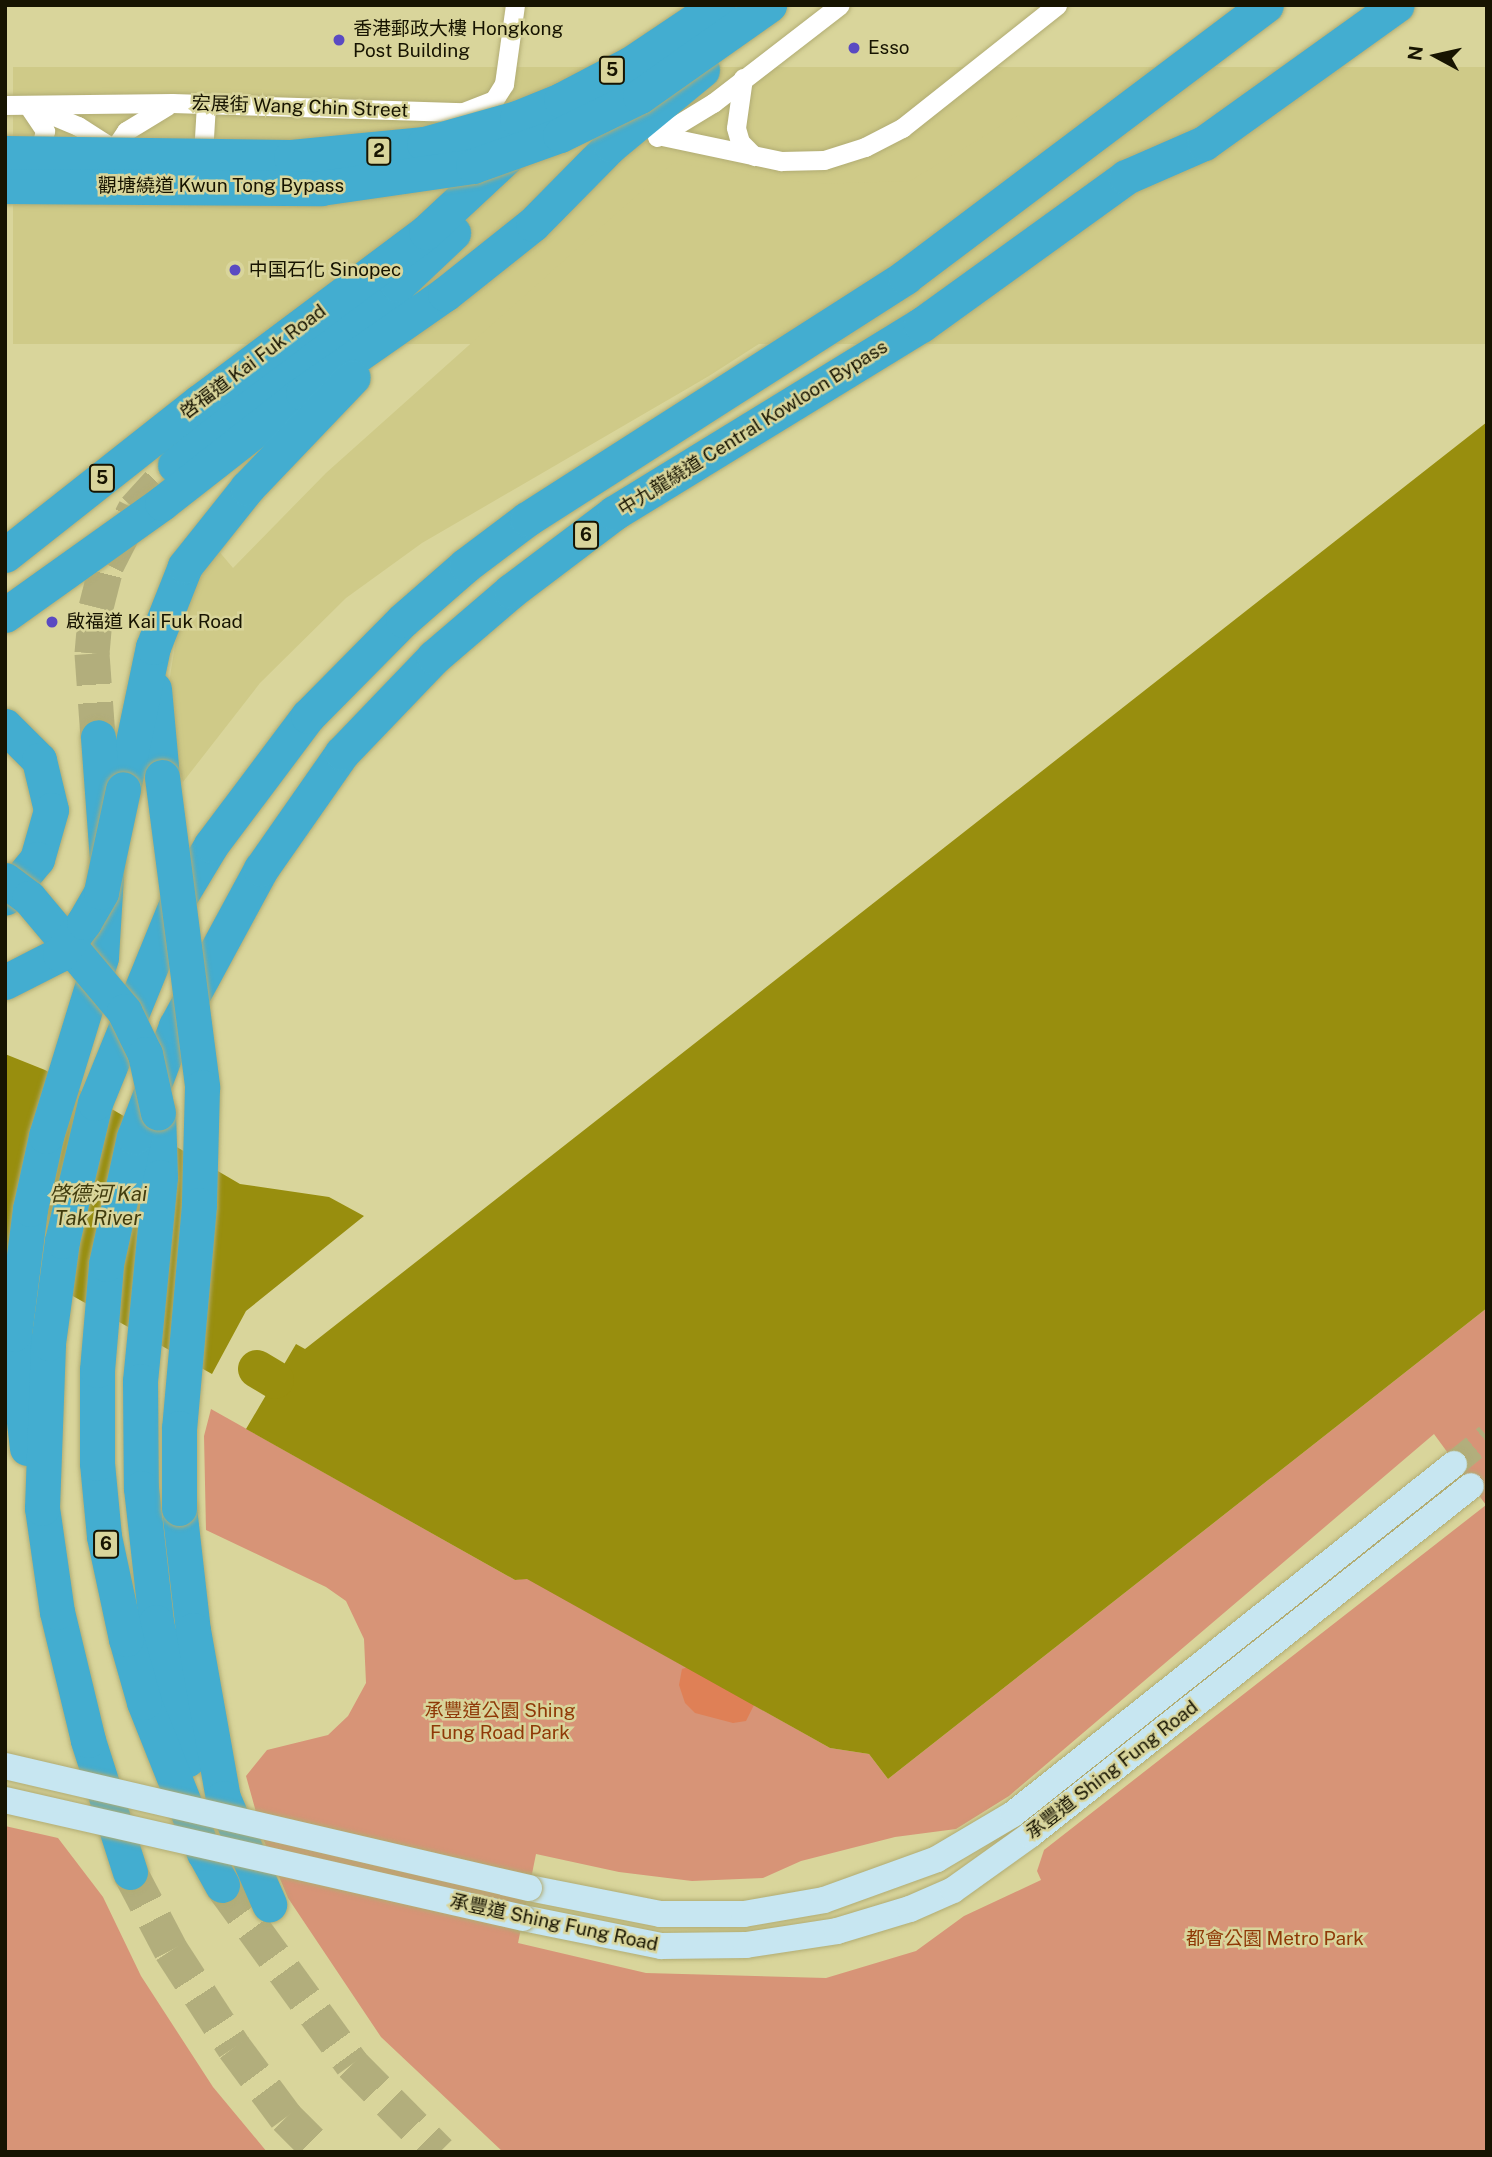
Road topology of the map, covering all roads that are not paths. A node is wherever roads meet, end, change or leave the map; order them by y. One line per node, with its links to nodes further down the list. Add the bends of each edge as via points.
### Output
1 (514, 5): 15 (street, 宏展街 Wang Chin Street, via 509,69 494,100 463,112)
2 (692, 5): 16 (highway, 啓福道 Kai Fuk Road / 5)
3 (718, 5): 20 (highway, 觀塘繞道 Kwun Tong Bypass / 2, bridge, via 630,64 561,100 517,118 424,144 291,157)
4 (769, 5): 22 (highway, 觀塘繞道 Kwun Tong Bypass / 2, bridge, via 640,96 560,135 473,166 321,188)
5 (785, 5): 18 (highway)
6 (840, 5): 10 (street)
7 (1057, 5): 21 (street, via 902,128 865,147 824,160)
8 (1266, 5): 38 (highway, 6, via 905,277 527,519 403,620 308,716 211,845 178,900 95,1103 76,1169 47,1351)
9 (1397, 5): 33 (highway, 中九龍繞道 Central Kowloon Bypass / 6, bridge, via 1204,143 1126,177 921,325 614,513 434,657 342,753 307,798 228,927 176,1026 134,1137 115,1206 103,1289 97,1463 104,1536 144,1702 204,1853 222,1885 156,1622 141,1488 140,1381 160,1177 158,1113 145,1054)
10 (743, 78): 17 (street); 21 (street, via 736,128 740,142)
11 (172, 103): 13 (street, 宏展街 Wang Chin Street); 14 (street, 宏展街 Wang Chin Street); 19 (street, via 126,131)
12 (5, 104): 14 (street, 宏展街 Wang Chin Street)
13 (206, 104): 15 (street, 宏展街 Wang Chin Street); 15 (street, via 203,154 218,164 339,166 374,156)
14 (25, 105): 19 (street, via 78,125); 22 (street, via 36,112 45,131)
15 (429, 111)
16 (532, 134): 24 (highway, via 441,248); 25 (highway, 啓福道 Kai Fuk Road / 5, via 426,232)
17 (662, 136): 18 (street); 21 (street)
18 (611, 145): 23 (highway, via 533,224)
19 (114, 149): 22 (street, via 111,193)
20 (5, 153)
21 (754, 156)
22 (13, 189)
23 (400, 329): 26 (highway, via 303,393 162,503); 27 (highway, via 247,488 185,566)
24 (175, 465)
25 (5, 555)
26 (5, 615)
27 (153, 647): 34 (highway, bridge, via 104,879 84,922 61,954); 42 (highway, bridge, via 162,777 202,1087 200,1205 179,1428 179,1508 193,1630 222,1798)
28 (5, 726): 31 (highway, via 39,761 51,810 37,859)
29 (98, 737): 33 (highway, via 107,860)
30 (5, 880): 33 (highway, bridge)
31 (5, 898)
32 (5, 911): 33 (highway, bridge)
33 (103, 969): 38 (highway, via 46,1136 30,1209 14,1334 26,1442)
34 (5, 982)
35 (5, 1396): 38 (highway)
36 (1454, 1464): 39 (main road, 承豐道 Shing Fung Road, bridge, via 1013,1814 937,1859 824,1900 744,1914 660,1914 529,1888)
37 (1471, 1486): 40 (main road, 承豐道 Shing Fung Road, bridge, via 1020,1842 942,1895 837,1931 746,1945 661,1946)
38 (41, 1508): 41 (highway, 6, via 72,1681)
39 (5, 1766)
40 (5, 1800)
41 (130, 1872)
42 (270, 1904)

